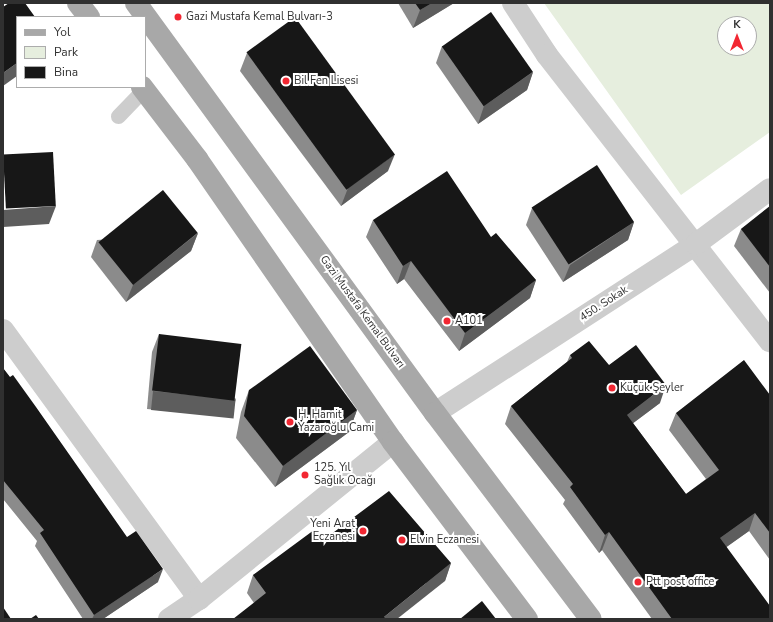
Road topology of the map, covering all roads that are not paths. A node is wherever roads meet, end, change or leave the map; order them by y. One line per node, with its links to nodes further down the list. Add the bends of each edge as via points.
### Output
1 (78, 3): 4 (main road)
2 (136, 3): 5 (main road, Gazi Mustafa Kemal Bulvarı)
3 (513, 3): 10 (street, via 547,55)
4 (88, 16)
5 (145, 16)
6 (146, 17): 13 (main road, Gazi Mustafa Kemal Bulvarı)
7 (143, 88): 8 (lane); 14 (main road, via 197,159)
8 (118, 116)
9 (770, 189): 10 (street, 450. Sokak)
10 (696, 244): 12 (street); 13 (street, 450. Sokak)
11 (3, 330): 15 (street)
12 (770, 341)
13 (435, 413): 18 (main road, Gazi Mustafa Kemal Bulvarı)
14 (393, 442): 15 (street); 17 (main road)
15 (198, 599): 16 (street)
16 (169, 619)
17 (527, 619)
18 (591, 619)

